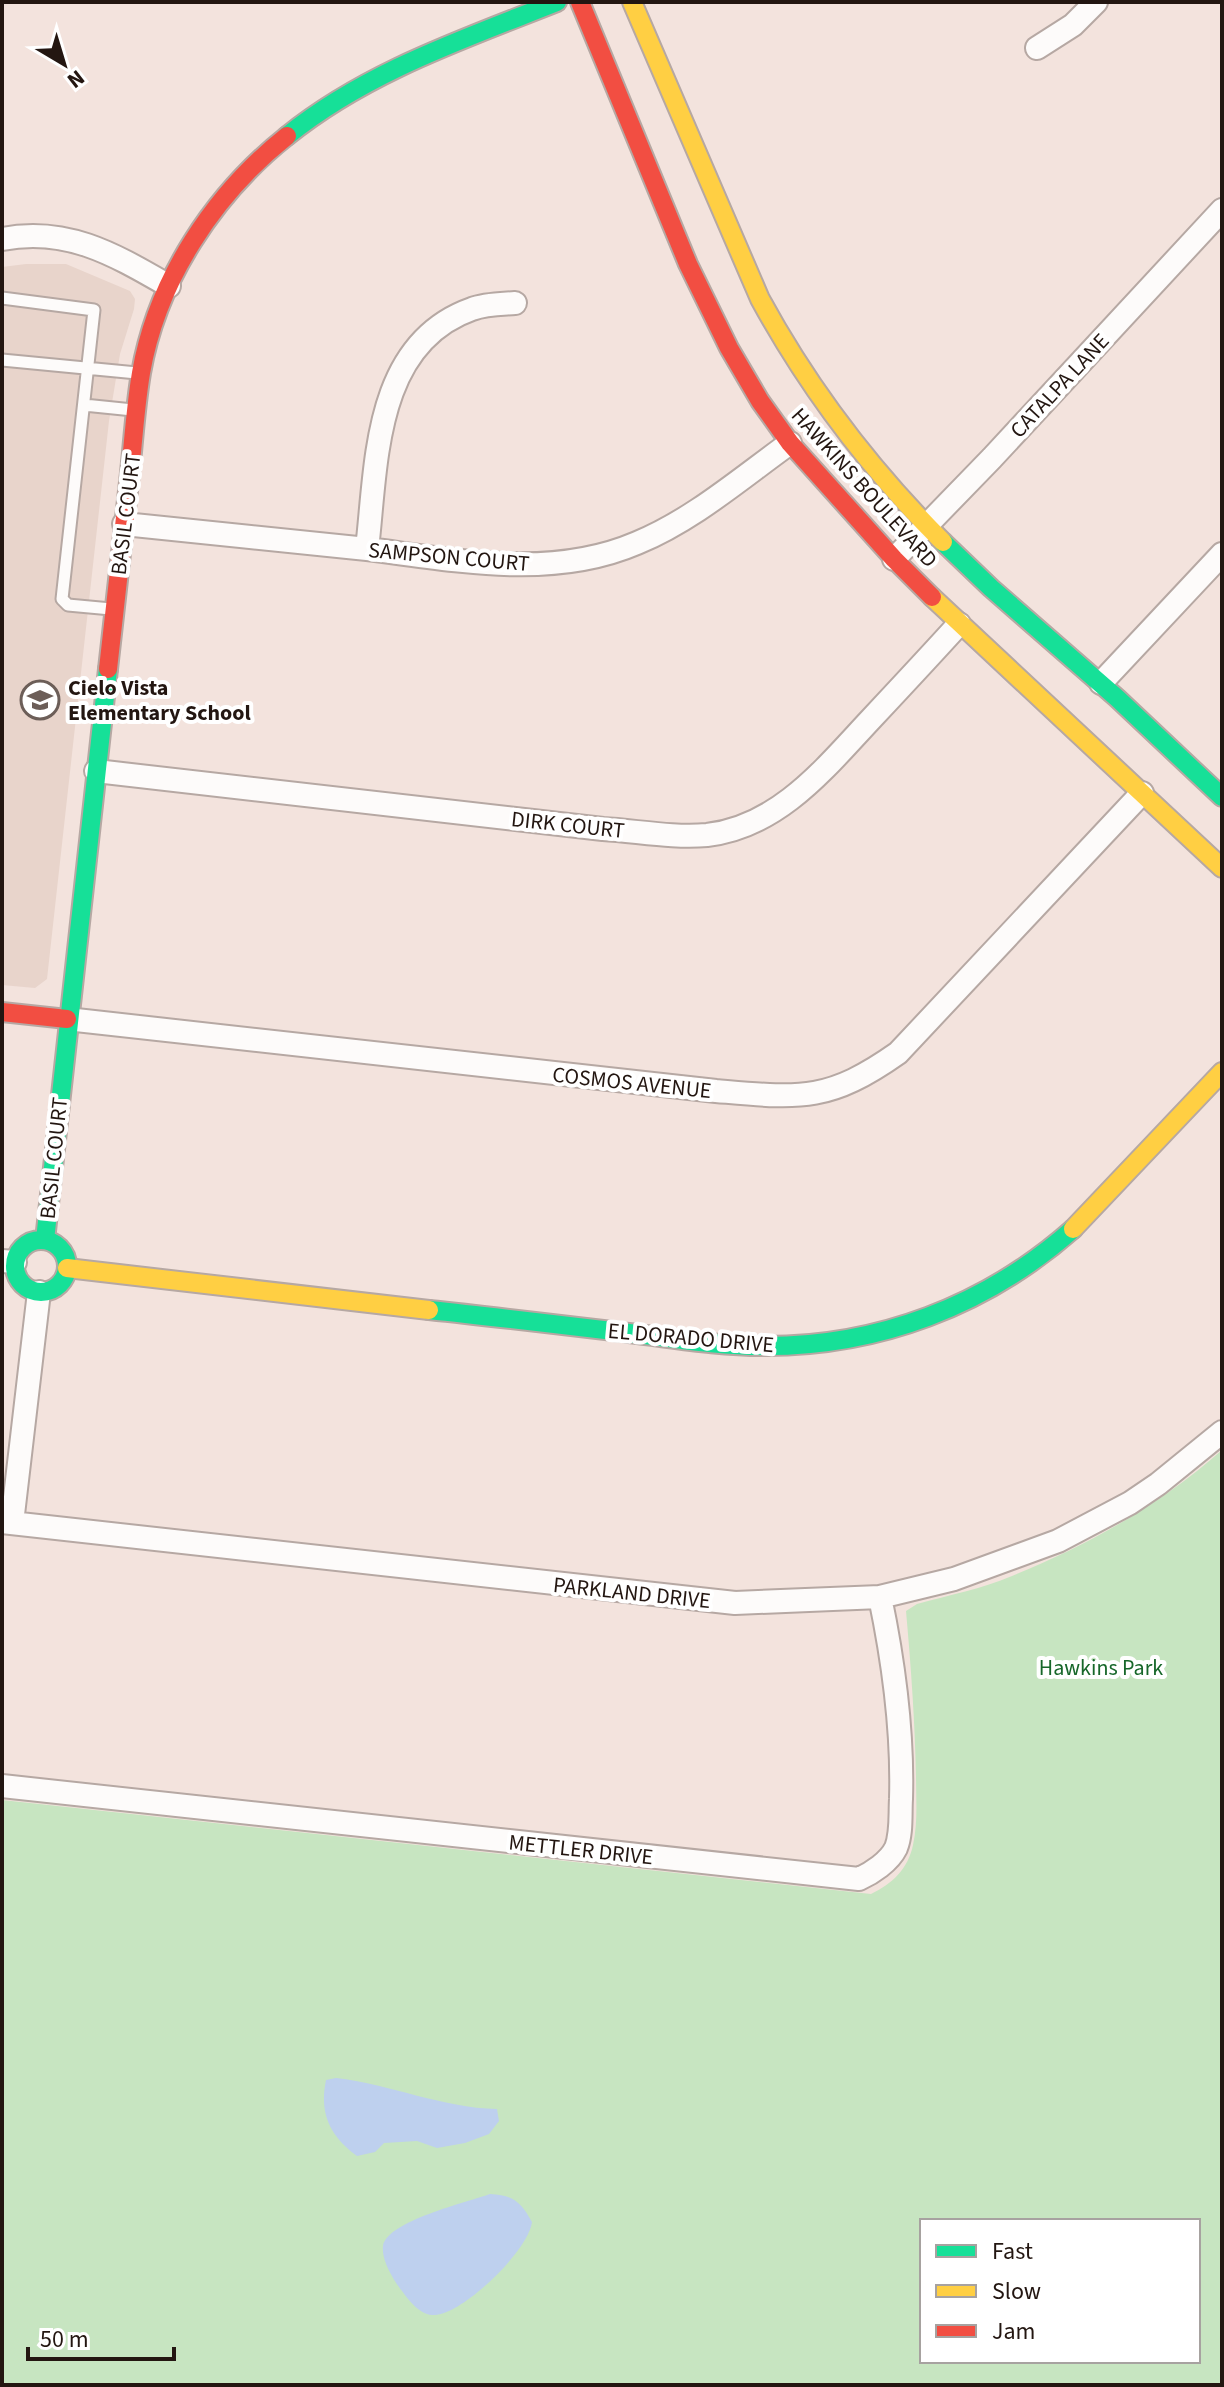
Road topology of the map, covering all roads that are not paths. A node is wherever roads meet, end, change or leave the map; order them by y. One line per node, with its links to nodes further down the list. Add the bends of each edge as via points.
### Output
1 (557, 2): 8 (street, BASIL COURT, via 372,79 286,134 248,167 204,222)
2 (580, 2): 16 (street, HAWKINS BOULEVARD, via 688,264 729,348)
3 (632, 2): 18 (street, HAWKINS BOULEVARD, via 780,337 860,451)
4 (1096, 2): 5 (street)
5 (1037, 48)
6 (1222, 210): 18 (street, CATALPA LANE)
7 (2, 239): 8 (street, via 72,239)
8 (169, 286): 13 (street, BASIL COURT)
9 (2, 298): 12 (lane, via 94,310)
10 (515, 303): 19 (street, via 474,308 454,318 431,334 396,379 380,432)
11 (2, 360): 12 (lane)
12 (89, 368): 13 (lane); 14 (lane)
13 (141, 374): 15 (street, BASIL COURT)
14 (84, 405): 15 (lane); 22 (lane, via 62,599 68,605)
15 (137, 410): 17 (street, BASIL COURT)
16 (790, 443): 19 (street, SAMPSON COURT, via 673,527 600,554 514,566); 21 (street, HAWKINS BOULEVARD)
17 (124, 524): 19 (street, SAMPSON COURT); 22 (street, BASIL COURT)
18 (926, 525): 21 (street, CATALPA LANE); 24 (street, HAWKINS BOULEVARD)
19 (367, 549)
20 (1222, 554): 24 (street)
21 (894, 559): 23 (street, HAWKINS BOULEVARD)
22 (114, 609): 25 (street, BASIL COURT)
23 (959, 624): 25 (street, DIRK COURT, via 807,787 761,817 707,835 603,829); 26 (street, HAWKINS BOULEVARD)
24 (1101, 683): 27 (street, HAWKINS BOULEVARD)
25 (96, 771): 30 (street, BASIL COURT)
26 (1142, 793): 28 (street, HAWKINS BOULEVARD); 30 (street, COSMOS AVENUE, via 898,1053 869,1074 810,1096 700,1089)
27 (1222, 797)
28 (1222, 868)
29 (2, 1012): 30 (street, COSMOS AVENUE)
30 (67, 1019): 32 (street, BASIL COURT)
31 (1222, 1072): 34 (street, EL DORADO DRIVE, via 1079,1223 1000,1286 940,1315 823,1343 763,1346 692,1340)
32 (45, 1240): 33 (street, via 25,1245); 34 (street, via 62,1250)
33 (8, 1261): 35 (street, via 20,1282)
34 (67, 1268): 35 (street, via 58,1285)
35 (39, 1292): 37 (street)
36 (1222, 1432): 38 (street, PARKLAND DRIVE, via 1130,1503 1058,1541 954,1579)
37 (7, 1522): 38 (street, PARKLAND DRIVE, via 735,1603)
38 (880, 1597): 39 (street, METTLER DRIVE, via 899,1704 900,1823 896,1847 859,1879)
39 (2, 1786)

